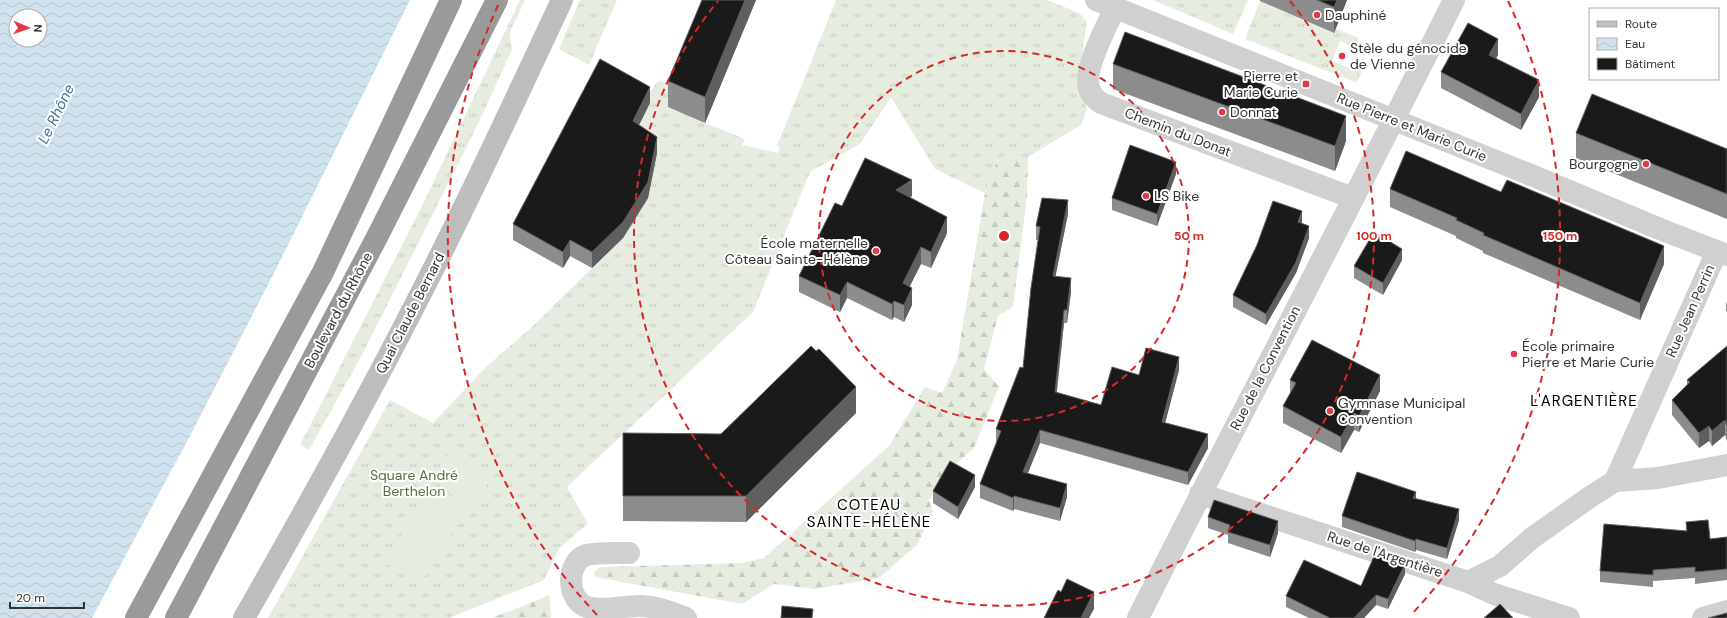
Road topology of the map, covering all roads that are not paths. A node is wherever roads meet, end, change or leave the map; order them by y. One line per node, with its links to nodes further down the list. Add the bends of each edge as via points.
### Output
1 (451, 0): 15 (highway, via 323,272)
2 (496, 0): 16 (highway, Boulevard du Rhône, via 372,246)
3 (562, 0): 17 (main road, Quai Claude Bernard, via 472,192 418,299 299,522)
4 (1454, 0): 6 (street, Rue de la Convention)
5 (1105, 4): 6 (street, Rue Pierre et Marie Curie); 7 (street, Chemin du Donat, via 1088,83 1093,97 1101,103)
6 (1394, 119): 7 (street, Rue de la Convention); 8 (street, Rue Pierre et Marie Curie)
7 (1353, 198): 11 (street, Rue de la Convention)
8 (1722, 253): 10 (street, Rue Jean Perrin)
9 (1727, 465): 10 (street, via 1658,478)
10 (1615, 481): 13 (street, via 1532,538 1500,566)
11 (1200, 494): 13 (street, Rue de l'Argentière); 19 (street, Rue de la Convention)
12 (629, 553): 18 (street, via 586,555 576,562 571,576 572,589 577,599 586,607 659,608)
13 (1468, 582): 20 (street, Rue de l'Argentière, via 1494,594)
14 (1727, 611): 21 (street)
15 (136, 618)
16 (176, 618)
17 (244, 618)
18 (686, 618)
19 (1138, 618)
20 (1569, 618)
21 (1703, 618)

